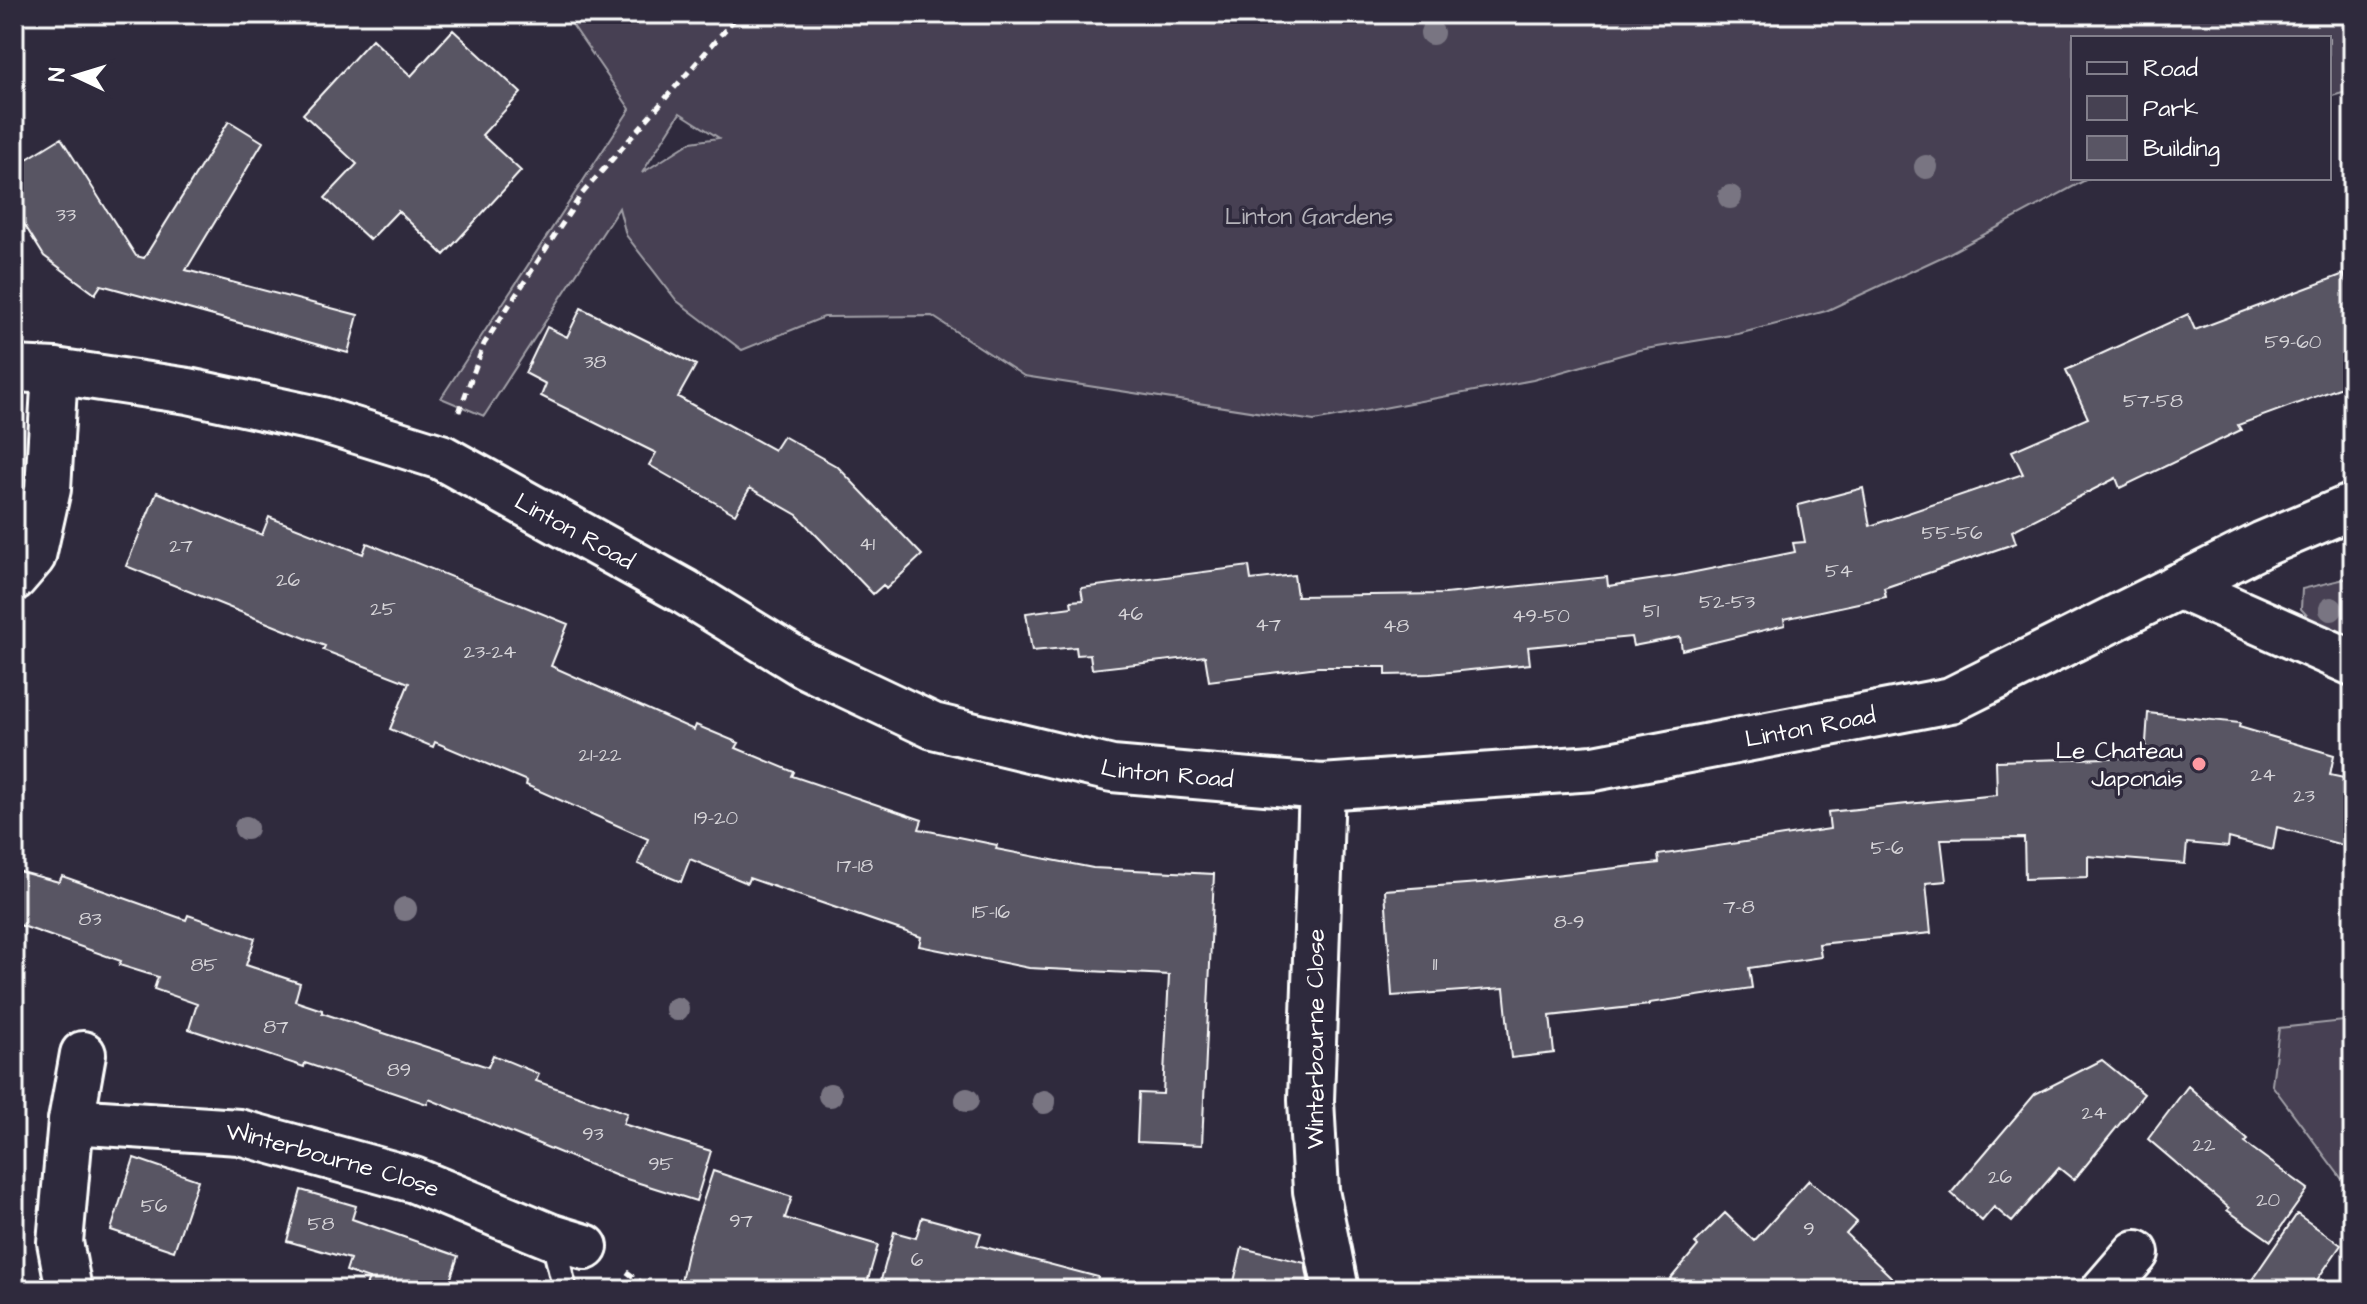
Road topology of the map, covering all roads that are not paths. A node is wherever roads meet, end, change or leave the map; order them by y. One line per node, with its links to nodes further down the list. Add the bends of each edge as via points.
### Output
1 (34, 370): 3 (street, via 48,489 33,556); 6 (street, Linton Road, via 188,391 307,416 441,457 685,592 804,665 933,726 1112,769)
2 (2353, 506): 4 (street, Linton Road)
3 (14, 578)
4 (2178, 586): 5 (street); 6 (street, Linton Road, via 1951,700 1594,768)
5 (2353, 663)
6 (1322, 787): 13 (street, Winterbourne Close, via 1311,1100 1316,1191)
7 (83, 1054): 8 (street)
8 (71, 1121): 9 (street, Winterbourne Close, via 239,1132 414,1180); 11 (street, via 60,1242)
9 (568, 1242): 12 (lane)
10 (2136, 1253): 14 (street)
11 (69, 1290)
12 (565, 1290)
13 (1336, 1290)
14 (2104, 1290)

